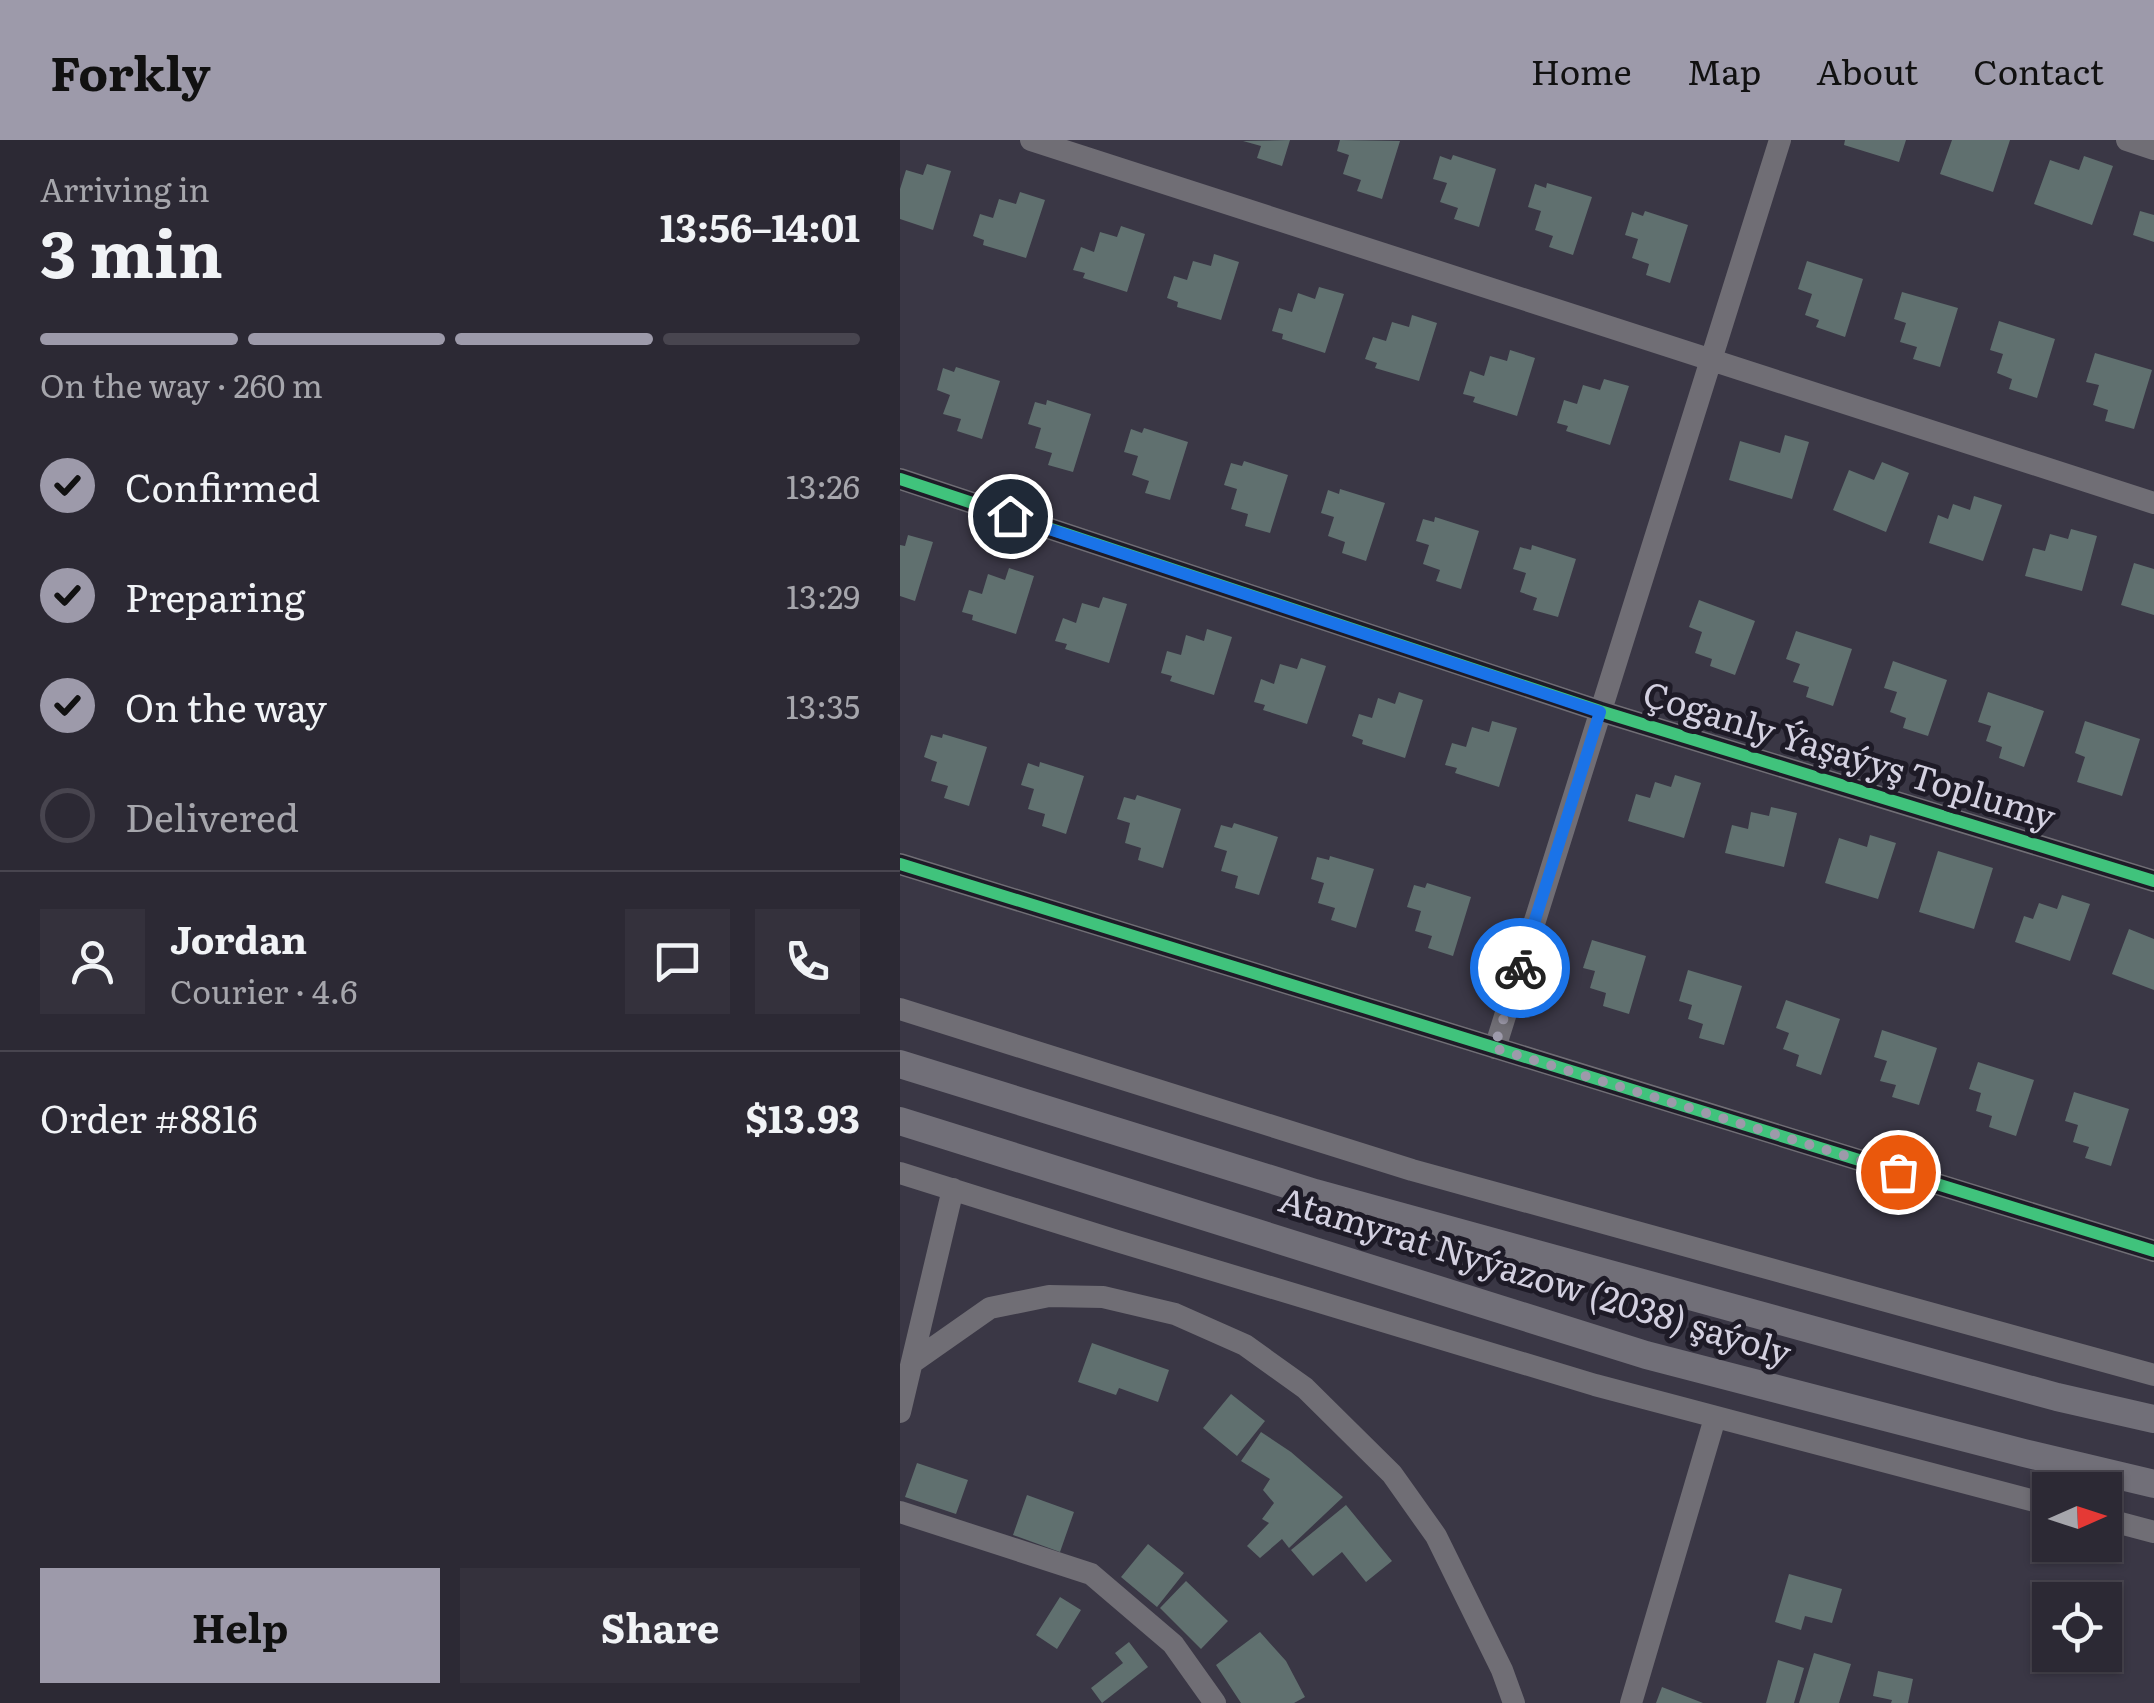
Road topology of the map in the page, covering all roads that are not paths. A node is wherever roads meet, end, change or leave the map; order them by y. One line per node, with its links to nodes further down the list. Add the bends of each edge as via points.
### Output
1 (1031, 140): 5 (street)
2 (1780, 140): 5 (street, Çoganly Ýaşaýyş Toplumy)
3 (2127, 140): 4 (street)
4 (2154, 148)
5 (1711, 359): 7 (street); 8 (street, Çoganly Ýaşaýyş Toplumy)
6 (900, 479): 8 (street, Çoganly Ýaşaýyş Toplumy)
7 (2154, 503)
8 (1600, 712): 10 (street, Çoganly Ýaşaýyş Toplumy); 12 (street, Çoganly Ýaşaýyş Toplumy)
9 (900, 864): 12 (street)
10 (2154, 880)
11 (900, 1009): 19 (street, via 1412,1170)
12 (1494, 1048): 17 (street)
13 (900, 1064): 22 (main road, Atamyrat Nyýazow (2038) şaýoly, via 1316,1193)
14 (900, 1121): 23 (main road, Atamyrat Nyýazow (2038) şaýoly, via 1646,1354)
15 (900, 1173): 16 (street)
16 (953, 1190): 18 (street); 21 (street)
17 (2154, 1251)
18 (913, 1362): 20 (street); 29 (street, via 990,1308 1048,1296 1103,1297 1175,1314 1245,1345 1305,1388 1392,1474 1436,1536)
19 (2154, 1375)
20 (900, 1412)
21 (1714, 1418): 24 (street); 30 (street)
22 (2154, 1420)
23 (2154, 1484)
24 (2032, 1500)
25 (900, 1512): 28 (street, via 1091,1574 1173,1644)
26 (2122, 1524): 27 (street)
27 (2154, 1532)
28 (1215, 1703)
29 (1514, 1703)
30 (1631, 1703)

